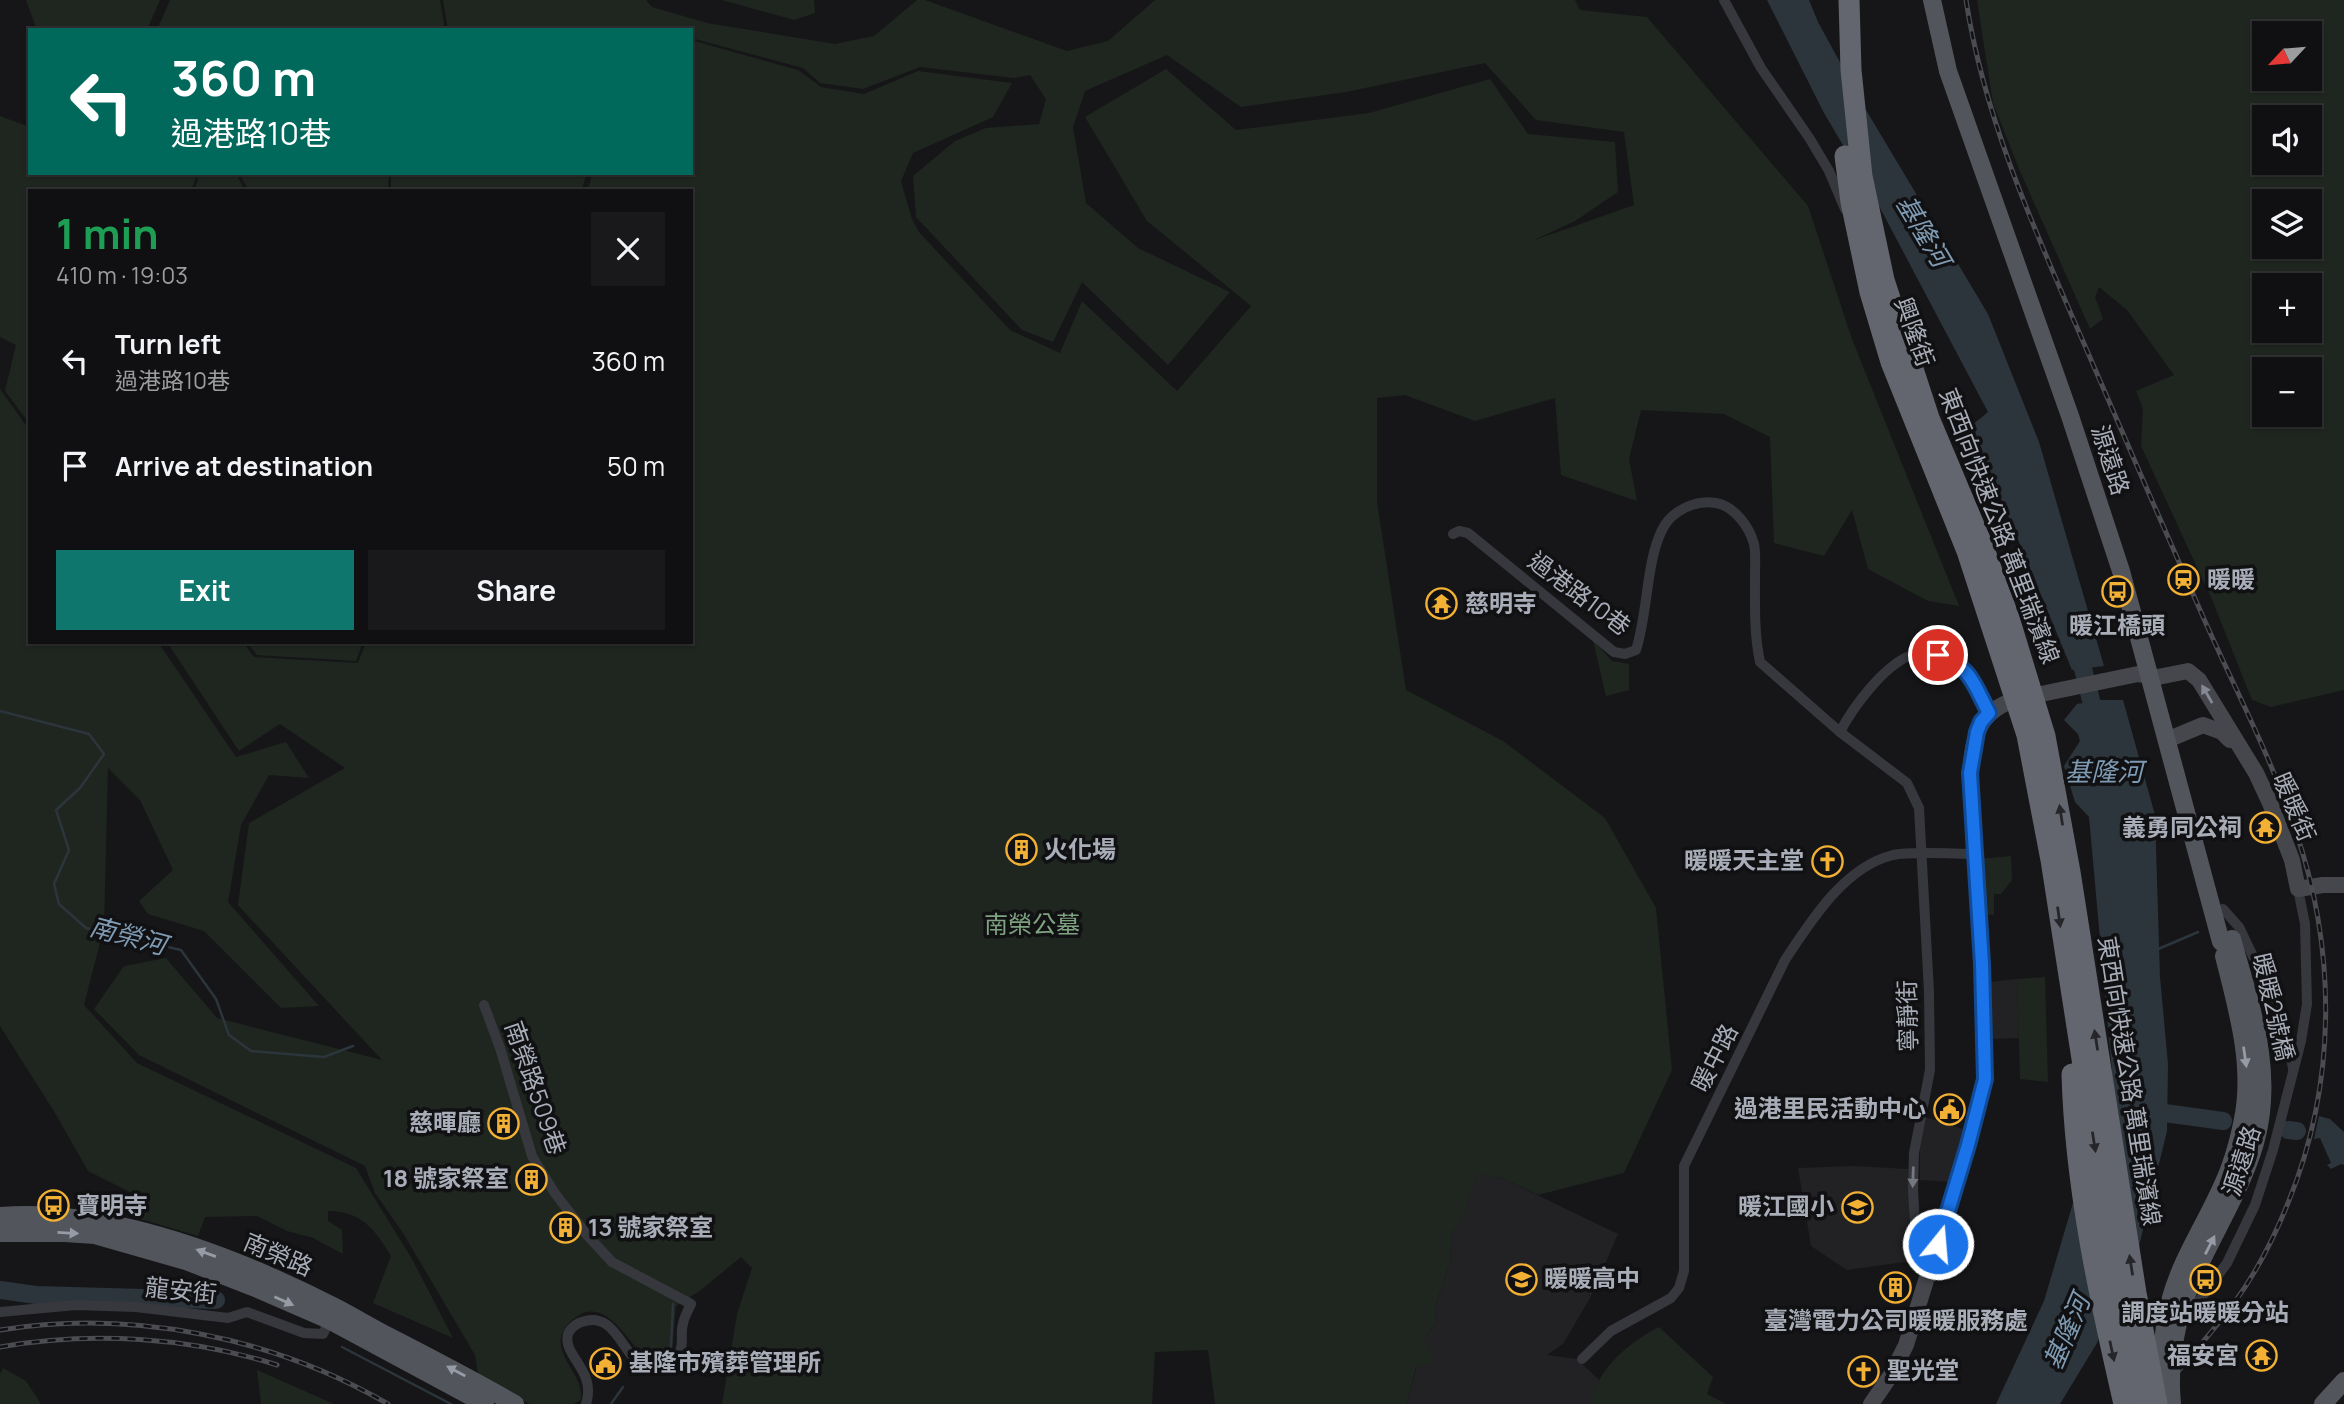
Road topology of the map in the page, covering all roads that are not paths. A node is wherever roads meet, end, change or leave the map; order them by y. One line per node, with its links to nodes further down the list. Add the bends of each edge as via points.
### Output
1 (1724, 0): 9 (street, 興隆街, via 1761,68 1810,139 1847,212)
2 (1836, 0): 36 (highway, 東西向快速公路 萬里瑞濱線, one-way to 36, bridge, via 1840,114 1851,202 1870,292 1911,416 1967,551 2027,735 2051,860 2124,1328)
3 (1849, 0): 37 (highway, 東西向快速公路 萬里瑞濱線, one-way to 3, bridge, via 2136,1293 2045,736 2005,606 1929,418 1884,281 1861,165)
4 (1932, 0): 6 (main road, 源遠路)
5 (1944, 0): 6 (main road, 源遠路)
6 (1953, 70): 8 (main road, 源遠路, via 2131,569)
7 (1452, 534): 11 (street, 過港路10巷, via 1468,533 1615,652 1625,654 1636,650 1644,628 1654,552 1663,527 1691,504 1704,500 1726,505 1745,525 1754,545 1760,662)
8 (2148, 676): 9 (street); 12 (main road, 源遠路); 13 (street, 暖暖街, one-way to 8, via 2193,674)
9 (2028, 696): 10 (street, via 2002,703)
10 (1989, 713): 11 (street, via 1968,672 1956,662 1938,655 1912,654 1891,667 1848,716); 14 (street, via 1977,732 1970,773)
11 (1840, 732): 15 (street, 寧靜街, via 1907,783 1919,808)
12 (2171, 739): 13 (street, 暖暖街, via 2203,725 2222,732); 18 (main road, 源遠路); 19 (main road, 源遠路)
13 (2238, 746): 17 (street, 暖暖街, via 2270,803)
14 (1975, 854): 15 (street, 暖中路); 25 (street, via 1985,1079)
15 (1920, 855): 25 (street, 寧靜街, one-way to 25, via 1930,992 1930,1070 1914,1153 1913,1190 1916,1241); 28 (street, 暖中路, via 1895,855 1861,871 1841,887 1796,943 1684,1166 1684,1271 1679,1288 1671,1298 1611,1331)
16 (2344, 885): 17 (street)
17 (2298, 890): 22 (street, 暖暖街, via 2305,923 2307,1004)
18 (2223, 909): 19 (main road, 源遠路); 22 (street, 源遠路, via 2239,927 2282,1017)
19 (2226, 941): 37 (main road, 暖暖2號橋, one-way to 37, bridge, via 2246,1065 2244,1118 2229,1170 2170,1300); 38 (main road, 暖暖2號橋, one-way to 19, bridge, via 2182,1310 2192,1279 2236,1194 2255,1142 2262,1098 2264,1073 2252,1010)
20 (484, 1005): 32 (street, 南榮路509巷, via 532,1156 554,1192 612,1262 691,1304 682,1325 681,1351 661,1368 641,1366 604,1323 593,1319 572,1328 568,1344 589,1382)
21 (2072, 1065): 35 (highway, one-way to 35, bridge, via 2081,1181)
22 (2294, 1070): 34 (street, 源遠路, via 2255,1205 2227,1263)
23 (0, 1216): 27 (main road, 南榮路, one-way to 23, via 259,1272 129,1227 65,1217)
24 (0, 1234): 27 (main road, 南榮路, one-way to 27, via 95,1235 186,1261)
25 (1933, 1262): 33 (street, via 1906,1345)
26 (0, 1312): 27 (street, 龍安街, via 76,1305 229,1318 247,1312 304,1333 323,1334)
27 (333, 1314): 30 (main road, 南榮路); 31 (main road, 南榮路, one-way to 27)
28 (1582, 1360)
29 (2344, 1381): 39 (main road)
30 (485, 1404)
31 (516, 1404)
32 (586, 1404)
33 (1871, 1404)
34 (2118, 1404)
35 (2124, 1404)
36 (2141, 1404)
37 (2159, 1404)
38 (2172, 1404)
39 (2323, 1404)

